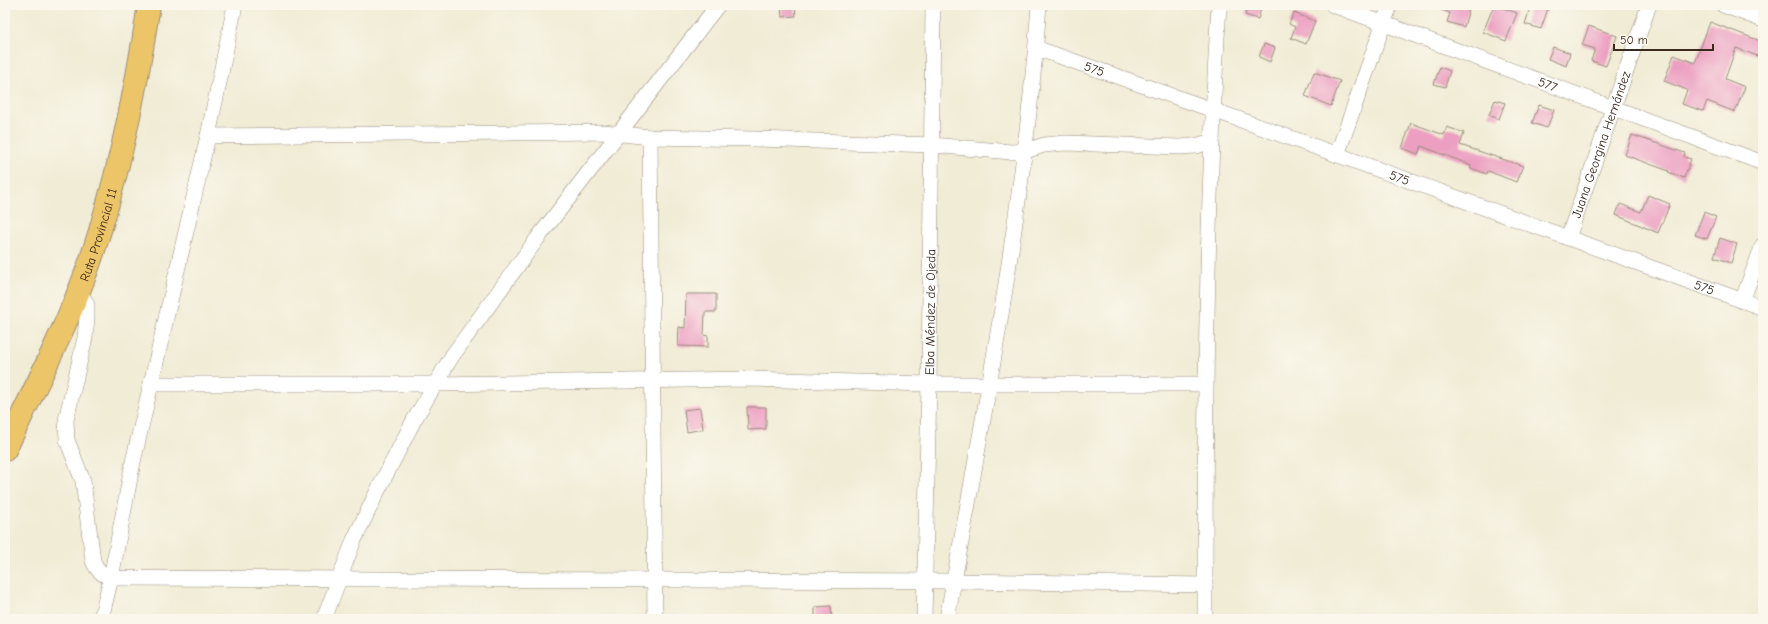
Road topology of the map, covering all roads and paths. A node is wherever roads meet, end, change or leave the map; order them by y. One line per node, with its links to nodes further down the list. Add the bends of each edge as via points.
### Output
1 (235, 5): 17 (street)
2 (718, 5): 16 (street)
3 (933, 5): 20 (street, Elba Méndez de Ojeda)
4 (1039, 5): 13 (street)
5 (1220, 5): 15 (street)
6 (1333, 5): 12 (street, 577)
7 (1390, 5): 12 (street)
8 (1650, 5): 14 (street, Juana Georgina Hernández)
9 (1723, 5): 11 (street)
10 (151, 11): 26 (main road, Ruta Provincial 11, via 108,205)
11 (1763, 20)
12 (1384, 23): 14 (street, 577); 22 (street)
13 (1036, 48): 15 (street, 575); 21 (street)
14 (1614, 108): 23 (street, 577); 24 (street, Juana Georgina Hernández)
15 (1213, 110): 19 (street); 22 (street, 575)
16 (619, 132): 17 (street); 18 (street); 32 (street, via 452,356)
17 (208, 136): 31 (street)
18 (650, 137): 20 (street); 29 (street)
19 (1212, 141): 21 (street, via 1180,147 1065,143 1044,145); 34 (street)
20 (932, 145): 21 (street); 33 (street, Elba Méndez de Ojeda)
21 (1026, 151): 30 (street)
22 (1337, 155): 24 (street, 575)
23 (1763, 163)
24 (1568, 238): 27 (street, 575)
25 (1763, 244): 27 (street)
26 (77, 295): 35 (main road, Ruta Provincial 11); 36 (street, via 84,299 87,305 87,317 85,338 66,420 67,440 83,481 93,561 103,575)
27 (1742, 300): 28 (street, 575)
28 (1763, 308)
29 (652, 380): 32 (street); 33 (street, via 750,379); 38 (street)
30 (991, 383): 33 (street); 34 (street); 40 (street)
31 (152, 384): 32 (street); 36 (street, via 133,462)
32 (436, 384): 37 (street, via 414,420 378,490)
33 (929, 384): 39 (street, Elba Méndez de Ojeda)
34 (1205, 384): 41 (street)
35 (5, 450)
36 (111, 578): 37 (street); 42 (street)
37 (338, 579): 38 (street); 43 (street)
38 (654, 580): 39 (street); 44 (street)
39 (924, 581): 40 (street); 45 (street, Elba Méndez de Ojeda)
40 (954, 581): 41 (street); 46 (street)
41 (1205, 584): 47 (street)
42 (101, 619)
43 (324, 619)
44 (656, 619)
45 (924, 619)
46 (947, 619)
47 (1205, 619)

